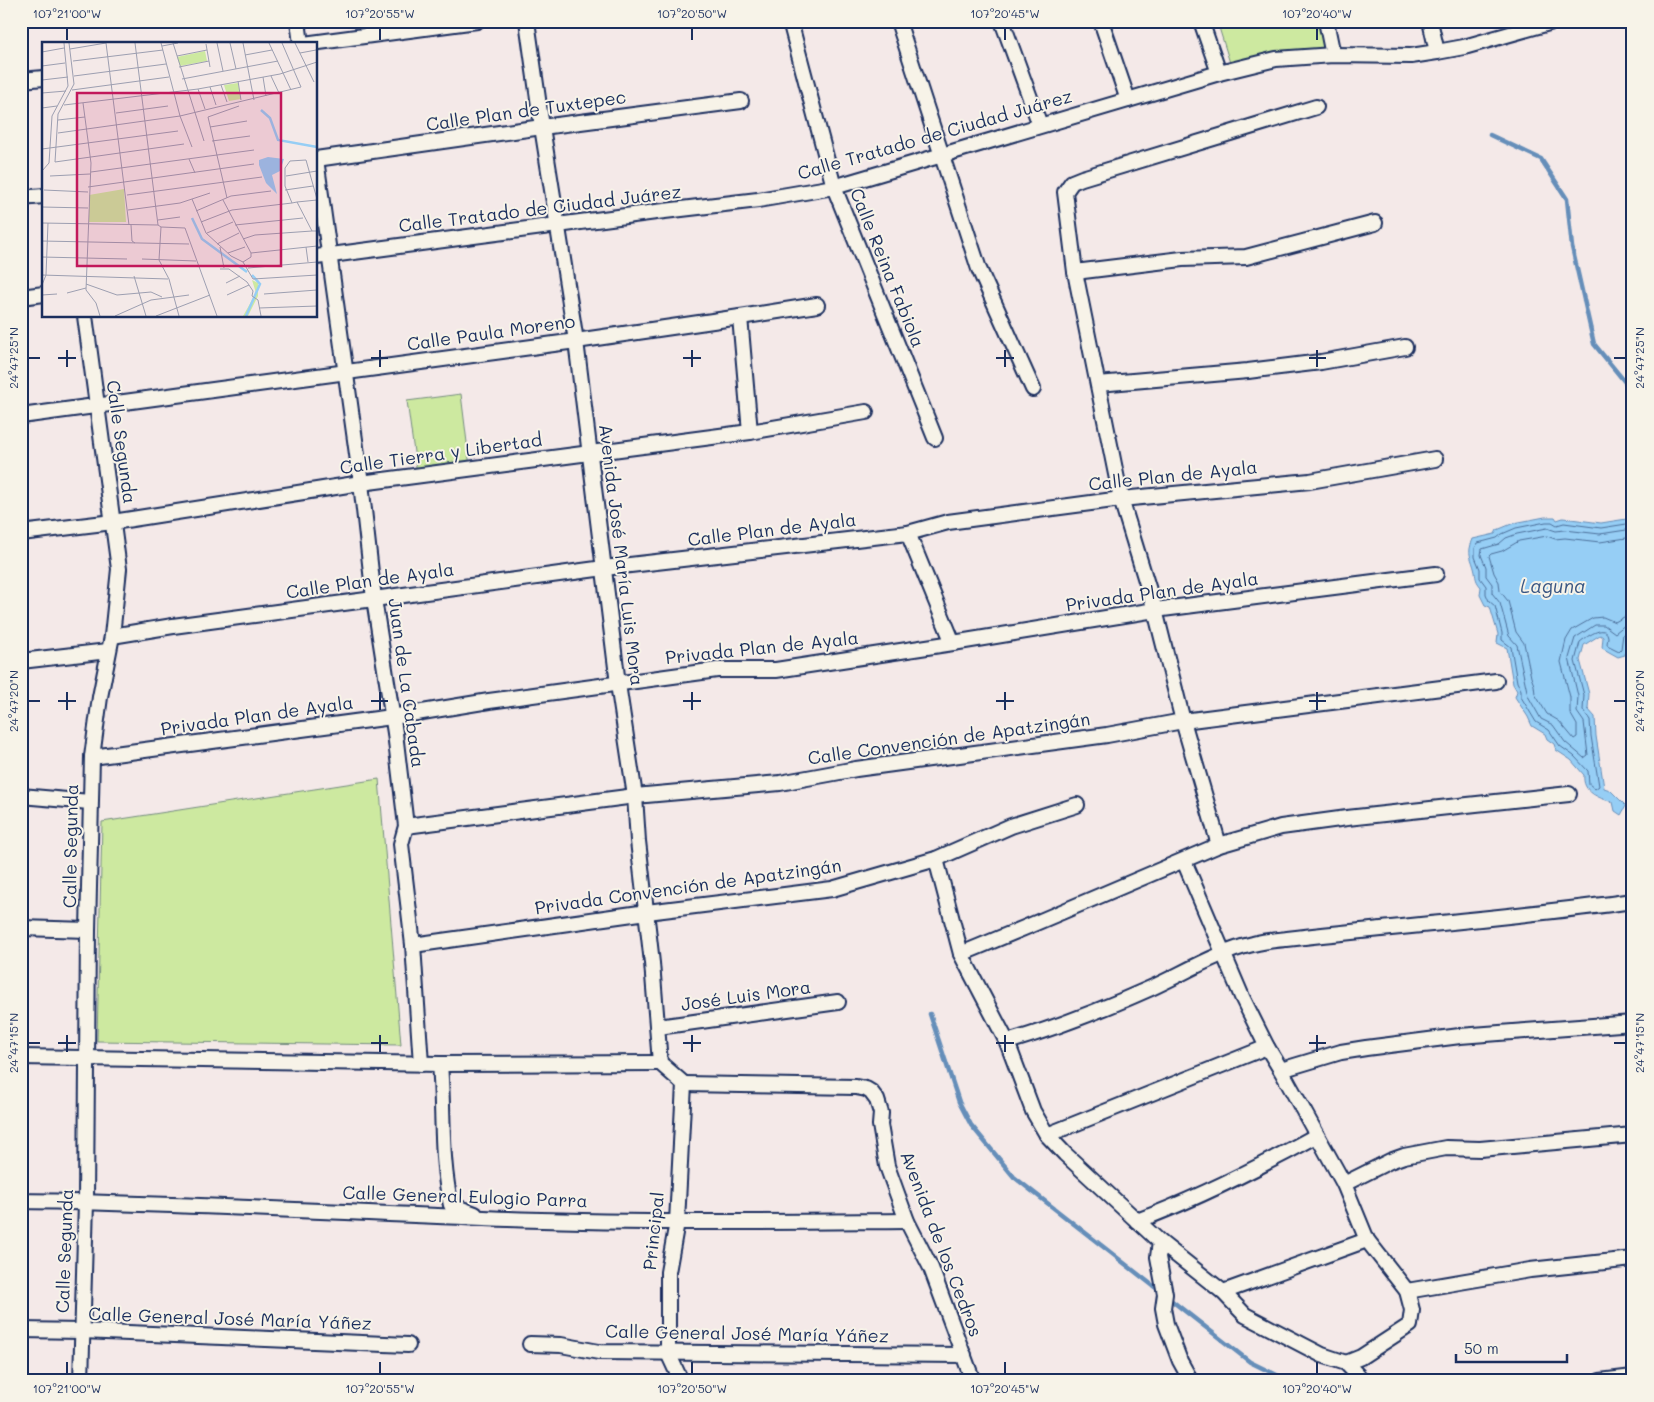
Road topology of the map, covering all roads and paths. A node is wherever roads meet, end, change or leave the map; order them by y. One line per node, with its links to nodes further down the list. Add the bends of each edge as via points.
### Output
1 (298, 21): 13 (street)
2 (476, 21): 14 (street)
3 (527, 21): 24 (street, Avenida José María Luis Mora)
4 (790, 21): 28 (street, Calle Reina Fabiola)
5 (898, 21): 25 (street)
6 (1002, 21): 23 (street)
7 (1101, 21): 20 (street)
8 (1202, 21): 17 (street)
9 (1326, 21): 16 (street)
10 (1430, 21): 15 (street)
11 (1556, 21): 12 (street, Calle Tratado de Ciudad Juárez)
12 (1534, 24): 15 (street, Calle Tratado de Ciudad Juárez, via 1464,47)
13 (303, 42)
14 (318, 42)
15 (1437, 52): 16 (street, Calle Tratado de Ciudad Juárez, via 1411,56)
16 (1333, 55): 17 (street, Calle Tratado de Ciudad Juárez, via 1276,59)
17 (1219, 73): 20 (street, Calle Tratado de Ciudad Juárez)
18 (42, 78): 19 (street)
19 (21, 80)
20 (1128, 100): 23 (street, Calle Tratado de Ciudad Juárez)
21 (741, 101): 24 (street, Calle Plan de Tuxtepec)
22 (1316, 107): 34 (street, via 1072,182 1065,192 1065,199)
23 (1040, 125): 25 (street, Calle Tratado de Ciudad Juárez)
24 (542, 127): 26 (street, Calle Plan de Tuxtepec); 32 (street, Avenida José María Luis Mora)
25 (941, 155): 28 (street, Calle Tratado de Ciudad Juárez); 44 (street, via 979,269)
26 (318, 159)
27 (318, 187): 33 (street, Juan de La Cabada)
28 (834, 187): 32 (street, Calle Tratado de Ciudad Juárez, via 758,200); 49 (street, Calle Reina Fabiola)
29 (42, 196): 30 (street)
30 (21, 198)
31 (1375, 223): 34 (street, via 1246,257 1182,259)
32 (558, 225): 33 (street, Calle Tratado de Ciudad Juárez); 40 (street, Avenida José María Luis Mora)
33 (323, 256): 42 (street, Juan de La Cabada)
34 (1075, 272): 43 (street)
35 (42, 294): 36 (street)
36 (21, 297)
37 (817, 305): 39 (street, Calle Paula Moreno)
38 (85, 318): 45 (street, Calle Segunda)
39 (740, 318): 40 (street, Calle Paula Moreno); 48 (street)
40 (576, 341): 42 (street, Calle Paula Moreno); 50 (street, Avenida José María Luis Mora)
41 (1405, 347): 43 (street, via 1248,371)
42 (345, 373): 45 (street, Calle Paula Moreno); 52 (street, Juan de La Cabada)
43 (1098, 384): 53 (street)
44 (1032, 389)
45 (97, 406): 47 (street, Calle Paula Moreno); 54 (street, Calle Segunda)
46 (866, 412): 48 (street, Calle Tierra y Libertad)
47 (21, 416)
48 (750, 432): 50 (street, Calle Tierra y Libertad)
49 (935, 438)
50 (589, 453): 52 (street, Calle Tierra y Libertad); 57 (street, Avenida José María Luis Mora)
51 (1435, 459): 53 (street, Calle Plan de Ayala, via 1310,481)
52 (361, 483): 54 (street, Calle Tierra y Libertad); 59 (street, Juan de La Cabada)
53 (1122, 499): 56 (street, Calle Plan de Ayala, via 948,522); 60 (street)
54 (112, 522): 55 (street, Calle Tierra y Libertad); 61 (street, Calle Segunda, via 119,569)
55 (21, 533)
56 (908, 534): 57 (street, Calle Plan de Ayala); 62 (street)
57 (604, 568): 59 (street, Calle Plan de Ayala); 66 (street, Avenida José María Luis Mora)
58 (1436, 574): 60 (street, Privada Plan de Ayala)
59 (374, 599): 61 (street, Calle Plan de Ayala); 67 (street, Juan de La Cabada)
60 (1154, 610): 62 (street, Privada Plan de Ayala); 68 (street)
61 (112, 636): 63 (street, Calle Segunda)
62 (953, 643): 66 (street, Privada Plan de Ayala, via 776,670 717,670)
63 (108, 651): 64 (street); 69 (street, Calle Segunda)
64 (21, 661)
65 (1496, 681): 68 (street, Calle Convención de Apatzingán)
66 (618, 684): 67 (street, Privada Plan de Ayala); 72 (street, Avenida José María Luis Mora)
67 (392, 717): 69 (street, Privada Plan de Ayala); 75 (street, Juan de La Cabada)
68 (1183, 721): 72 (street, Calle Convención de Apatzingán, via 1107,735 856,769 780,784); 76 (street)
69 (92, 757): 73 (street, Calle Segunda)
70 (1569, 794): 76 (street, via 1281,827)
71 (21, 796): 73 (street)
72 (635, 796): 75 (street, Calle Convención de Apatzingán); 80 (street, Avenida José María Luis Mora)
73 (90, 802): 82 (street, Calle Segunda)
74 (1077, 805): 77 (street, Privada Convención de Apatzingán, via 1011,826)
75 (406, 826): 83 (street, Juan de La Cabada, via 401,844)
76 (1219, 845): 78 (street)
77 (936, 859): 80 (street, Privada Convención de Apatzingán, via 832,889); 84 (street)
78 (1184, 861): 84 (street); 85 (street)
79 (1633, 901): 85 (street, via 1550,913 1287,938 1252,944)
80 (647, 912): 83 (street, Privada Convención de Apatzingán); 88 (street, Avenida José María Luis Mora)
81 (21, 928): 82 (street)
82 (88, 930): 92 (street, Calle Segunda)
83 (413, 945): 94 (street, Juan de La Cabada)
84 (961, 954): 89 (street)
85 (1224, 954): 89 (street, via 1087,1014); 90 (street)
86 (838, 1002): 88 (street, José Luis Mora)
87 (1633, 1023): 96 (street, via 1460,1036 1366,1048)
88 (658, 1027): 93 (street, Avenida José María Luis Mora)
89 (1007, 1042): 98 (street, via 1033,1111)
90 (1267, 1047): 96 (street); 98 (street)
91 (21, 1057): 92 (street)
92 (88, 1058): 94 (street); 103 (street, Calle Segunda)
93 (660, 1063): 95 (street); 97 (street)
94 (421, 1064): 95 (street)
95 (440, 1064): 104 (street, via 445,1158 452,1205)
96 (1281, 1070): 100 (street)
97 (684, 1084): 105 (street, Avenida de los Cedros, via 856,1087 871,1092 881,1113 887,1166); 107 (street, Principal)
98 (1047, 1135): 106 (street)
99 (1633, 1135): 101 (street, via 1480,1149 1446,1148 1397,1158)
100 (1316, 1136): 101 (street); 106 (street, via 1264,1165)
101 (1344, 1184): 108 (street)
102 (21, 1201): 103 (street, Calle General Eulogio Parra)
103 (86, 1202): 104 (street, Calle General Eulogio Parra); 114 (street, Calle Segunda)
104 (485, 1218): 107 (street, Calle General Eulogio Parra)
105 (907, 1221): 107 (street, Calle General Eulogio Parra); 118 (street, Avenida de los Cedros, via 931,1268)
106 (1137, 1221): 109 (street)
107 (676, 1222): 117 (street, Principal, via 668,1272)
108 (1368, 1240): 111 (street); 112 (street)
109 (1160, 1242): 112 (street); 124 (street, via 1158,1257 1165,1294 1166,1324)
110 (1633, 1258): 111 (street, via 1530,1270)
111 (1407, 1291): 119 (street, via 1412,1310 1410,1325)
112 (1223, 1292): 119 (street, via 1245,1315 1322,1355)
113 (21, 1330): 114 (street, Calle General José María Yáñez)
114 (82, 1331): 115 (street, Calle General José María Yáñez); 121 (street, Calle Segunda)
115 (408, 1344)
116 (530, 1344): 117 (street, Calle General José María Yáñez, via 561,1345 599,1352)
117 (668, 1353): 118 (street, Calle General José María Yáñez); 122 (street, Principal)
118 (964, 1355): 123 (street, Avenida de los Cedros)
119 (1346, 1363): 125 (street)
120 (1633, 1377): 126 (street)
121 (81, 1381)
122 (680, 1381)
123 (973, 1381)
124 (1191, 1381)
125 (1363, 1381)
126 (1600, 1381)

